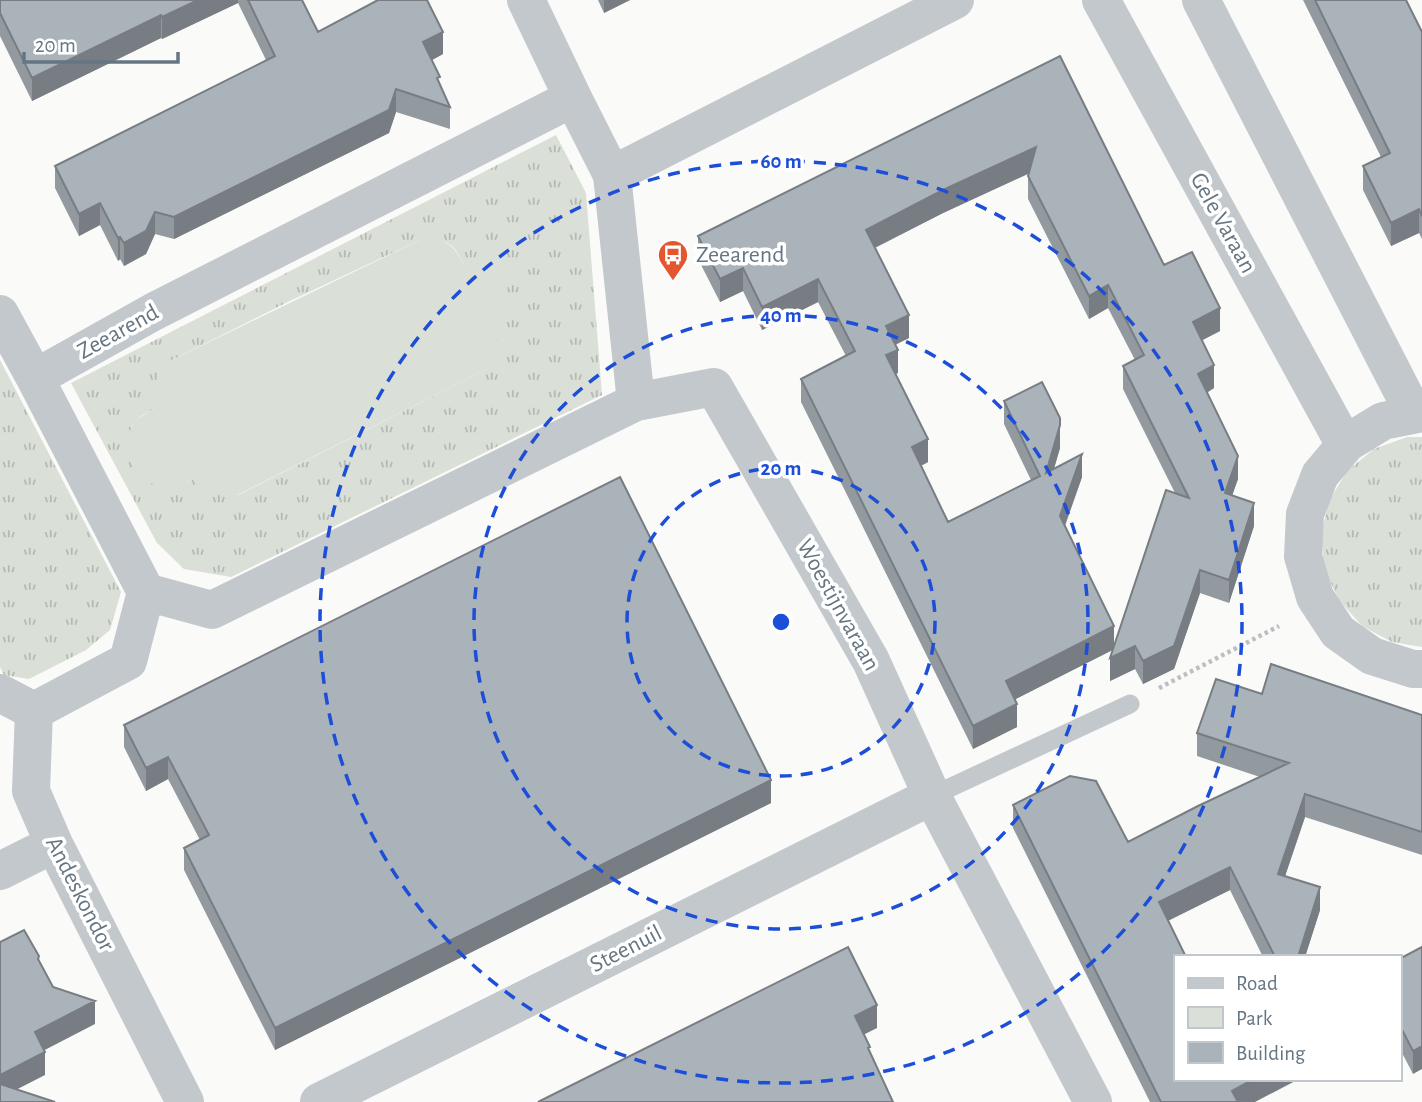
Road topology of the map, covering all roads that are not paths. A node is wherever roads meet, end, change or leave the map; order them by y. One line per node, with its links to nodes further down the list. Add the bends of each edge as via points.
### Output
1 (526, 0): 5 (street)
2 (955, 0): 6 (street)
3 (1101, 0): 11 (street, Gele Varaan)
4 (1201, 0): 10 (street)
5 (573, 98): 6 (street); 8 (street, Zeearend, via 153,312)
6 (612, 175): 9 (street)
7 (0, 314): 8 (street)
8 (35, 378): 12 (street)
9 (636, 402): 12 (street, via 212,610); 17 (street, Woestijnvaraan, via 714,387 871,661)
10 (1418, 413): 11 (street, via 1383,421)
11 (1345, 446): 13 (street, via 1320,475 1305,514 1303,556 1315,597 1338,632 1373,656)
12 (146, 593): 16 (street, via 128,661)
13 (1422, 669)
14 (0, 693): 16 (street)
15 (1130, 704): 17 (lane)
16 (34, 711): 18 (street, Andeskondor, via 31,791)
17 (932, 796): 21 (street, Steenuil); 22 (street, Woestijnvaraan)
18 (54, 844): 19 (street); 20 (street, Andeskondor)
19 (0, 871)
20 (185, 1102)
21 (319, 1102)
22 (1093, 1102)

